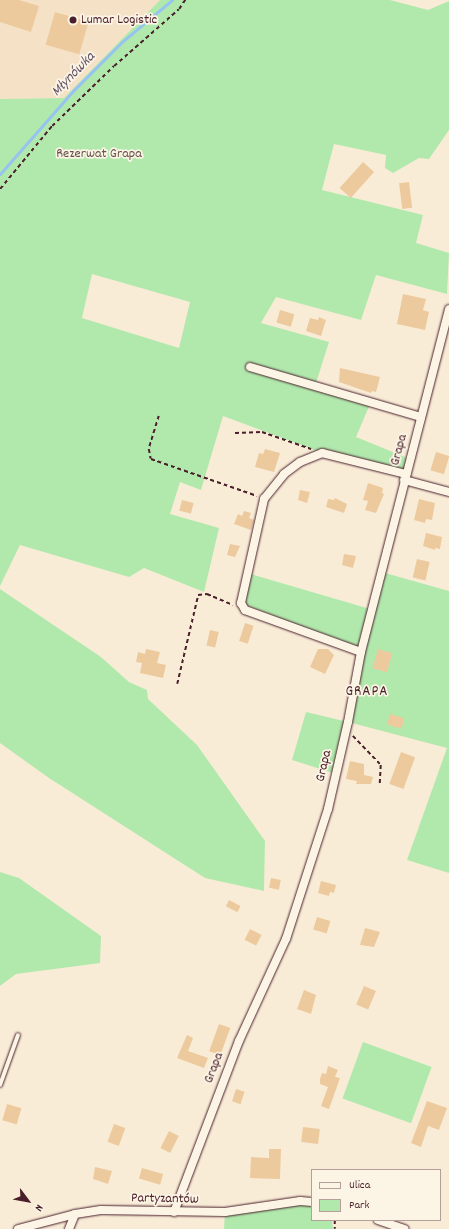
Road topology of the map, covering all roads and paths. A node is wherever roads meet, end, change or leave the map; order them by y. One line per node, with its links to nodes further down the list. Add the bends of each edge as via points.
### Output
1 (185, 0): 2 (path, via 179,9 114,66 52,126)
2 (0, 189)
3 (449, 309): 6 (street, Grapa)
4 (250, 367): 6 (street)
5 (159, 416): 11 (path, via 149,449 151,458)
6 (421, 417): 9 (street, Grapa)
7 (235, 433): 8 (path, via 262,432)
8 (322, 453): 9 (street); 11 (street, via 300,462 284,474)
9 (405, 477): 10 (street); 13 (street, Grapa)
10 (449, 492)
11 (264, 499): 12 (street, via 241,603)
12 (243, 606): 13 (street, via 245,610); 14 (path, via 235,606 207,594 198,596)
13 (361, 652): 15 (street, Grapa)
14 (178, 684)
15 (346, 729): 16 (path, via 381,765); 20 (street, Grapa, via 328,809 286,939 239,1041)
16 (380, 786)
17 (18, 1035): 18 (lane)
18 (0, 1085)
19 (311, 1202): 20 (street, Partyzantów, via 300,1201 225,1212)
20 (174, 1212): 21 (street, Partyzantów, via 100,1210)
21 (75, 1214): 23 (street, Partyzantów); 24 (street)
22 (381, 1221): 25 (street)
23 (18, 1229)
24 (70, 1229)
25 (404, 1229)

